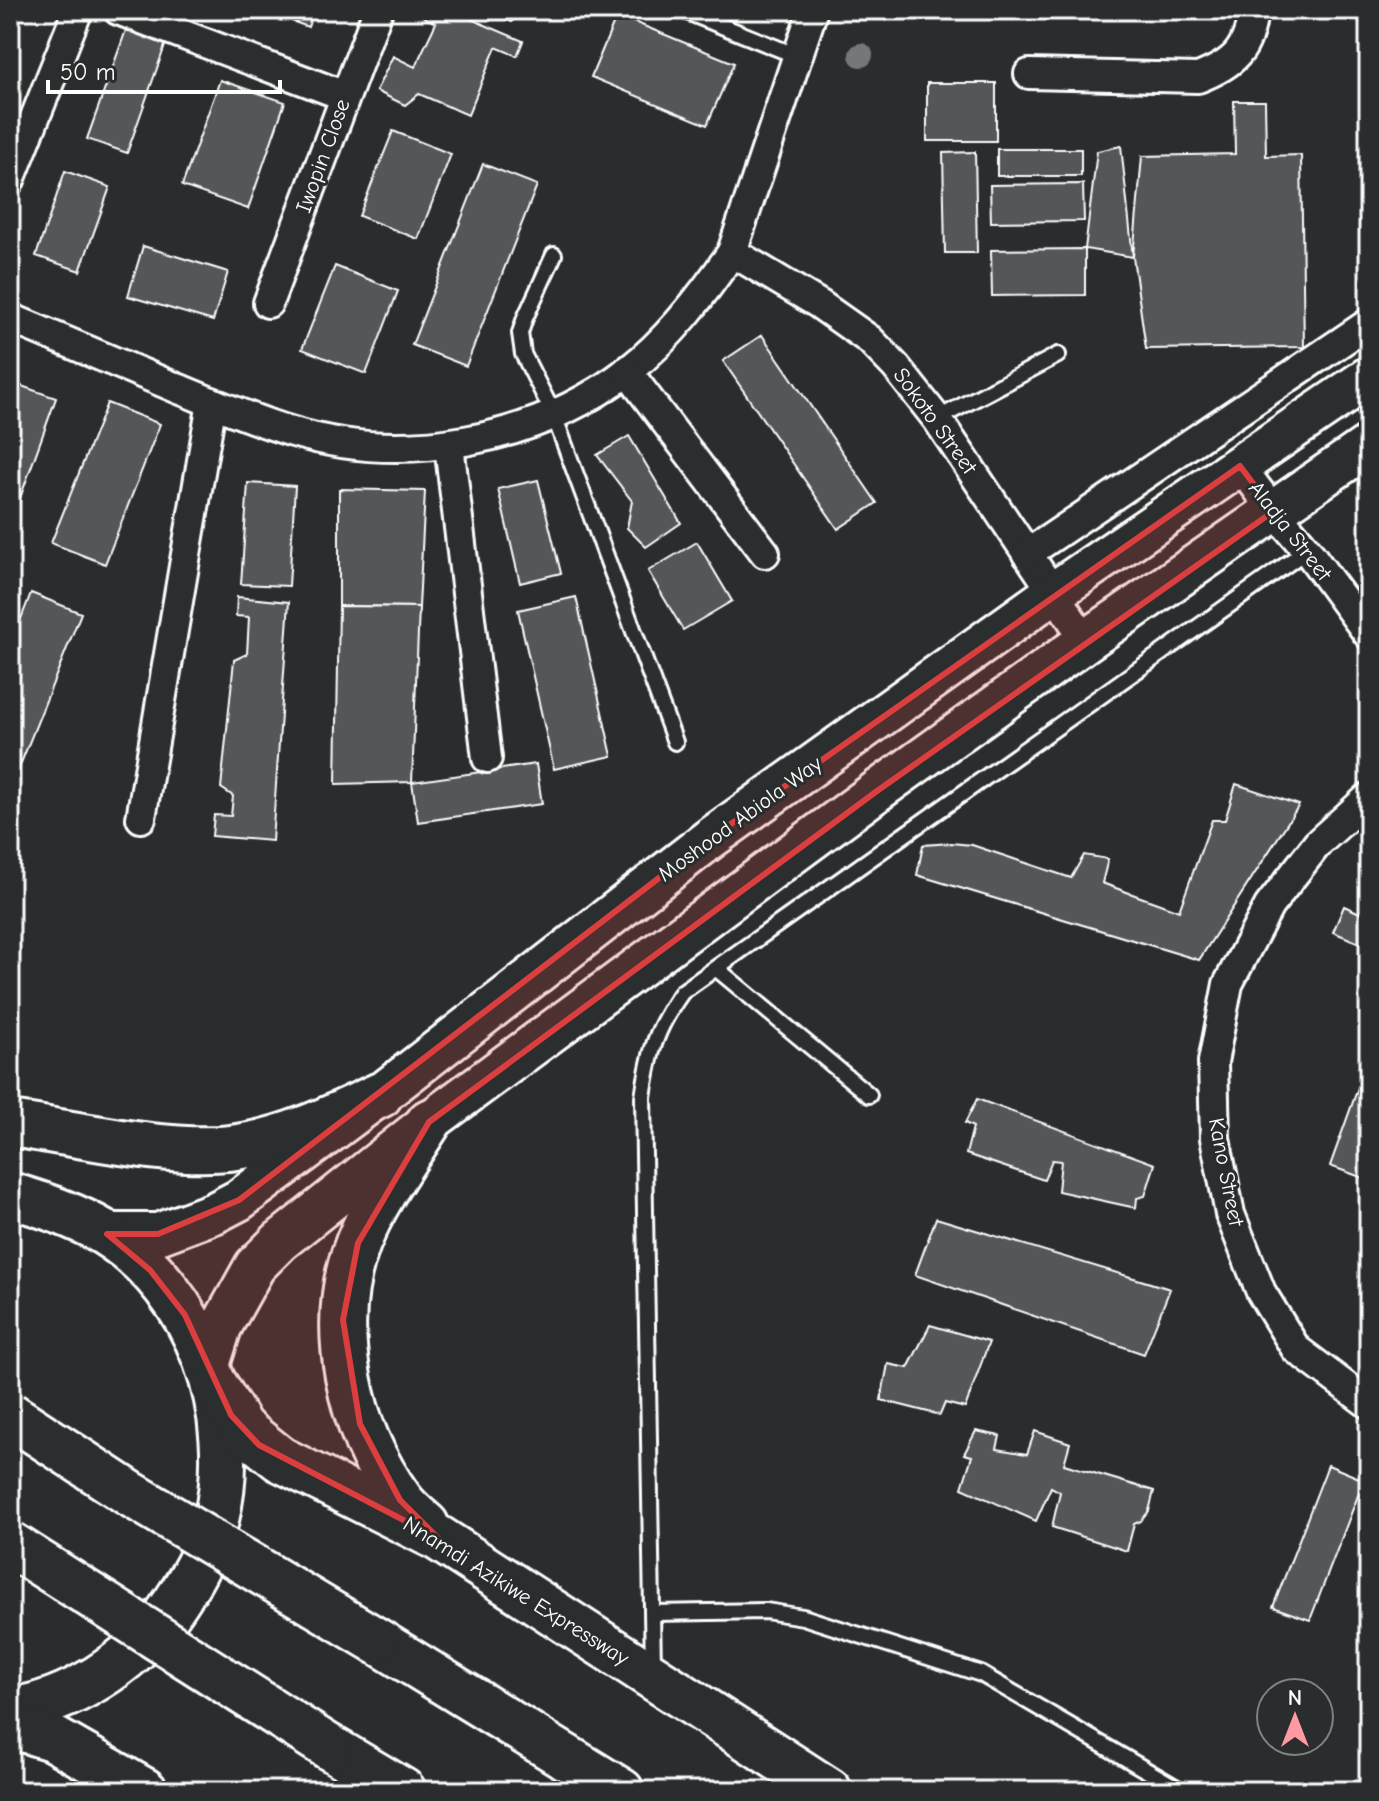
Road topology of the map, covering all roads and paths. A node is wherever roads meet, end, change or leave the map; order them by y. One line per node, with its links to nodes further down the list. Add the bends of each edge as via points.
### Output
1 (78, 10): 10 (street)
2 (118, 10): 9 (street)
3 (378, 10): 9 (street, Iwopin Close)
4 (682, 10): 7 (lane)
5 (813, 10): 7 (street)
6 (1253, 10): 8 (street, via 1251,33 1239,53 1223,69 1198,78)
7 (797, 56): 11 (street)
8 (1029, 74)
9 (345, 96): 13 (street, Iwopin Close)
10 (10, 180)
11 (732, 252): 17 (street, via 660,342); 21 (street, Sokoto Street, via 870,340)
12 (554, 255): 20 (lane, via 520,333 523,354)
13 (268, 303)
14 (10, 318): 19 (street)
15 (1369, 323): 28 (street)
16 (1058, 355): 21 (lane)
17 (627, 371): 20 (street); 27 (street)
18 (1369, 377): 24 (main road, Moshood Abiola Way)
19 (212, 402): 22 (street, via 292,432 371,447); 35 (street)
20 (553, 413): 22 (street); 32 (lane)
21 (937, 419): 28 (street, Sokoto Street)
22 (449, 445): 33 (street)
23 (1369, 445): 25 (main road)
24 (1240, 466): 25 (street, Aladja Street); 29 (main road, Moshood Abiola Way)
25 (1274, 511): 26 (street, Aladja Street); 31 (main road)
26 (1307, 550): 30 (street, Aladja Street); 36 (lane)
27 (765, 553)
28 (1027, 554): 29 (street, Sokoto Street)
29 (1053, 593): 31 (street, Sokoto Street); 37 (main road, Moshood Abiola Way, via 711,838)
30 (1369, 635)
31 (1086, 641): 39 (main road)
32 (675, 742)
33 (487, 758)
34 (1369, 797): 44 (street, Kano Street, via 1318,843 1269,906 1228,984 1213,1062 1215,1138 1230,1214 1261,1292 1296,1349)
35 (141, 818)
36 (717, 969): 38 (lane); 48 (lane, via 682,992 662,1021 643,1097)
37 (380, 1095): 40 (highway, via 290,1134 228,1148 155,1145); 42 (main road, Moshood Abiola Way, via 214,1213 158,1234)
38 (869, 1095)
39 (429, 1122): 43 (main road, via 255,1266 221,1327); 46 (highway, via 358,1243 345,1284 343,1320 351,1394 360,1424 400,1500)
40 (10, 1124)
41 (10, 1195): 42 (highway, via 59,1209)
42 (107, 1234): 43 (highway, via 150,1270 185,1315)
43 (212, 1375): 46 (highway, Nnamdi Azikiwe Expressway, via 241,1428 259,1445); 50 (highway, via 224,1453 216,1521 190,1584 149,1638 95,1680 33,1708)
44 (1369, 1404)
45 (10, 1415): 54 (highway, bridge, via 129,1493)
46 (438, 1538): 49 (highway, Nnamdi Azikiwe Expressway)
47 (10, 1544): 53 (highway, bridge)
48 (654, 1613): 49 (lane); 56 (lane, via 766,1611 803,1617 981,1674)
49 (653, 1675): 55 (highway, Nnamdi Azikiwe Expressway)
50 (10, 1711)
51 (10, 1725): 52 (highway, via 52,1738)
52 (145, 1791)
53 (403, 1791)
54 (621, 1791)
55 (829, 1791)
56 (1182, 1791)

